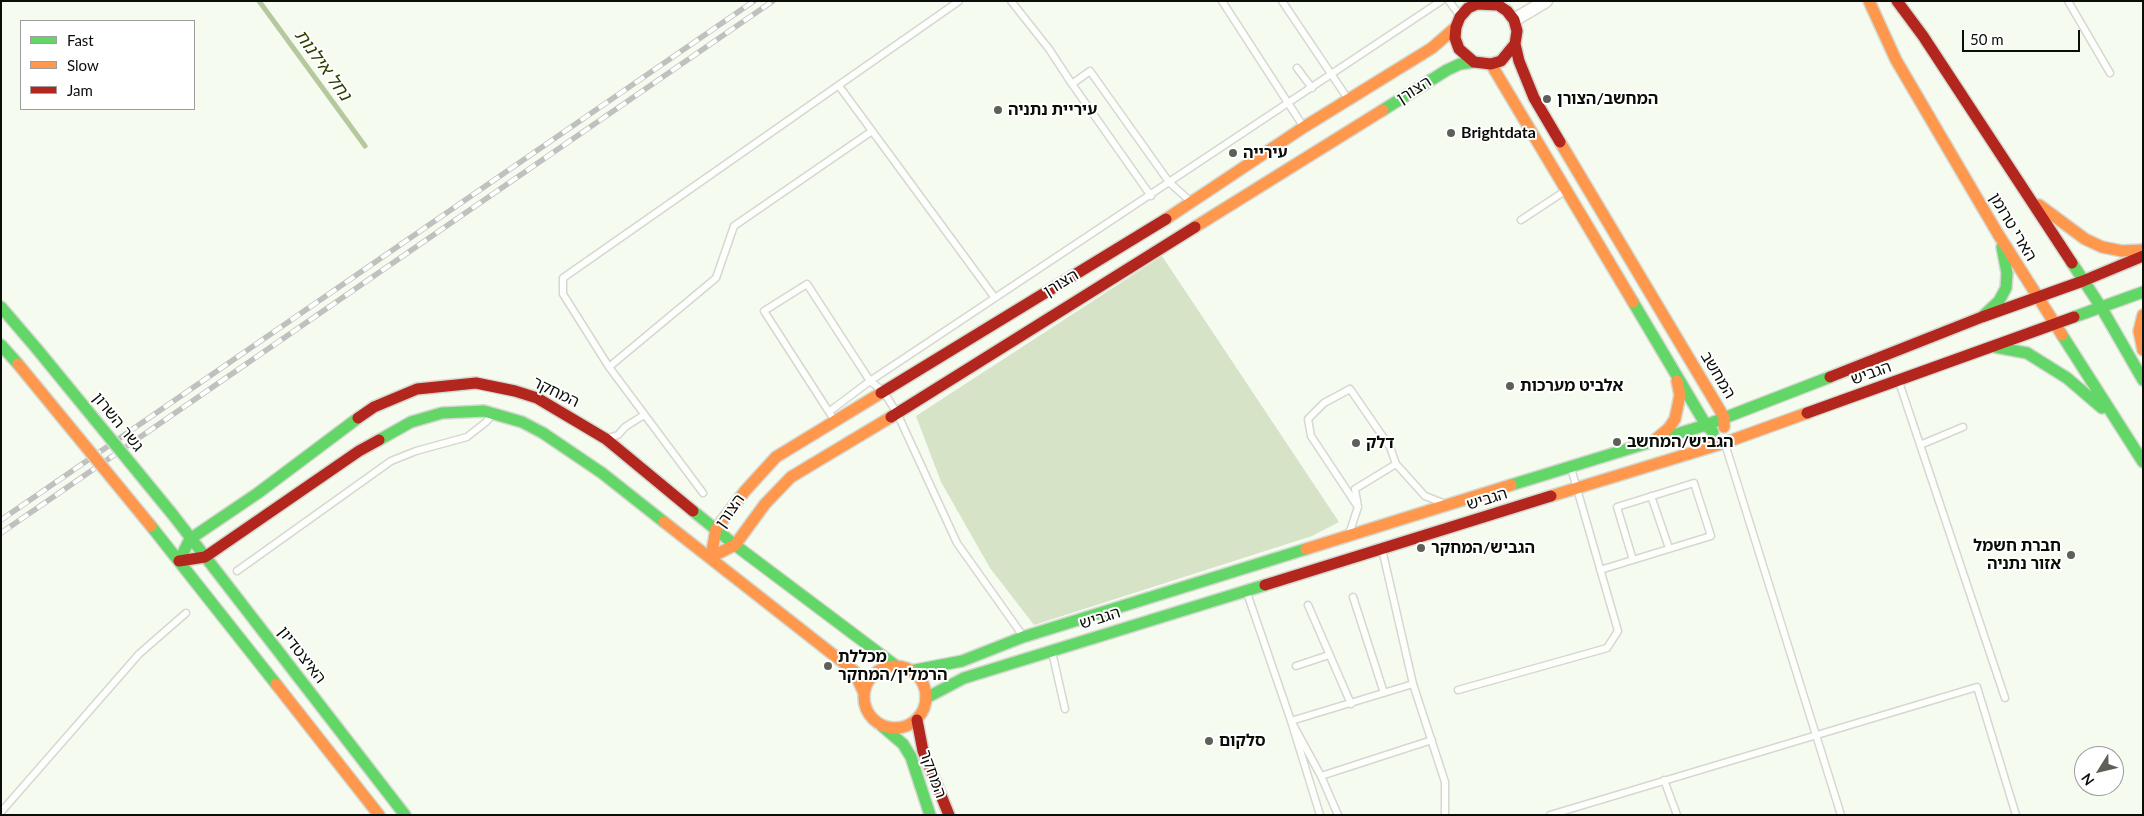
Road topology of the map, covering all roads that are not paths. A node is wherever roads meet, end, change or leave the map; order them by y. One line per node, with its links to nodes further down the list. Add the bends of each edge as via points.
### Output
1 (959, 1): 21 (lane)
2 (1011, 1): 20 (lane)
3 (1222, 1): 24 (lane)
4 (1282, 1): 19 (lane)
5 (1441, 1): 19 (lane)
6 (1449, 1): 13 (lane)
7 (1546, 1): 12 (street)
8 (1869, 1): 34 (street, הארי טרומן, via 1896,60)
9 (1896, 1): 29 (street, הארי טרומן, via 1923,36)
10 (2068, 1): 18 (lane)
11 (1477, 2): 12 (street, via 1498,6); 13 (street)
12 (1514, 20): 14 (street, via 1517,30)
13 (1458, 22): 15 (street, via 1455,38 1458,49); 23 (street, הצורן, via 1432,48)
14 (1515, 44): 16 (street, via 1505,57); 60 (street, המחשב, via 1534,98)
15 (1474, 62): 16 (street); 35 (street, הצורן, via 1447,70)
16 (1491, 64): 28 (street)
17 (1297, 68): 22 (lane)
18 (2110, 73)
19 (1333, 75): 22 (lane); 23 (lane)
20 (1072, 84): 27 (lane, via 1090,71); 30 (lane)
21 (839, 86): 26 (lane); 50 (lane, via 563,278 563,294)
22 (1312, 88): 24 (lane)
23 (1349, 100): 25 (street, הצורן)
24 (1288, 103): 25 (lane); 27 (lane)
25 (1304, 128): 31 (street, הצורן)
26 (872, 130): 40 (lane); 50 (lane, via 734,226 716,278)
27 (1169, 182): 30 (lane); 31 (lane)
28 (1565, 191): 32 (lane); 51 (street)
29 (2024, 191): 36 (street, via 2085,240 2102,247); 38 (street, הארי טרומן)
30 (1151, 196): 40 (lane)
31 (1190, 202): 33 (street, הצורן)
32 (1521, 220)
33 (1148, 231): 35 (street); 55 (street, הצורן)
34 (1998, 234): 41 (street, הארי טרומן); 45 (street, via 2005,257 2006,288 1999,301)
35 (1161, 248): 57 (street, הצורן)
36 (2143, 250)
37 (2143, 256): 38 (street, הגביש)
38 (2083, 281): 41 (street, הגביש); 43 (street, הארי טרומן)
39 (2143, 292): 43 (street, הגביש)
40 (995, 298): 54 (lane)
41 (2038, 298): 45 (street, הגביש); 46 (street, הארי טרומן)
42 (1, 307): 76 (street, גשר השרון, bridge)
43 (2101, 307): 46 (street, הגביש); 53 (street, הארי טרומן)
44 (2143, 315): 49 (street, via 2139,331)
45 (1982, 317): 60 (street, הגביש)
46 (2056, 324): 48 (street, הגביש); 63 (street, הארי טרומן)
47 (1, 345): 86 (street, bridge)
48 (1990, 347): 52 (street, הגביש); 63 (street, via 2027,353 2046,364 2088,395)
49 (2143, 350)
50 (609, 367): 58 (lane)
51 (1674, 369): 61 (street); 65 (street, via 1680,396 1675,419 1669,428)
52 (1898, 380): 66 (street, הגביש); 67 (lane)
53 (2143, 380)
54 (870, 381): 55 (lane); 59 (lane); 59 (lane, via 807,284 764,311)
55 (883, 391): 57 (lane); 59 (street, הצורן)
56 (493, 414): 83 (street, via 463,411 427,416 411,422 359,451); 84 (street, via 522,422 560,443); 88 (lane, via 467,437 391,461)
57 (897, 414): 80 (street, הצורן, via 791,477 765,504); 93 (lane, via 957,543)
58 (644, 415): 64 (lane, via 618,435); 72 (lane)
59 (832, 417): 77 (street, הצורן, via 776,457)
60 (1724, 417): 61 (street, הגביש); 66 (street, המחשב)
61 (1706, 425): 65 (street, הגביש); 66 (street)
62 (1963, 427): 67 (lane)
63 (2122, 428): 68 (street, הארי טרומן)
64 (606, 439): 77 (street, המחקר); 79 (street, המחקר, via 559,410 515,391 476,383 417,389 374,407 258,493)
65 (1649, 442): 70 (street, הגביש)
66 (1724, 442): 71 (street, הגביש); 111 (lane)
67 (1920, 445): 105 (lane)
68 (2143, 462)
69 (1396, 464): 74 (lane, via 1425,496); 75 (lane, via 1355,489); 75 (lane, via 1390,446 1350,388 1324,403 1308,419 1311,436)
70 (1570, 467): 71 (lane); 74 (street, הגביש)
71 (1576, 488): 81 (street, הגביש); 87 (lane)
72 (703, 493)
73 (1651, 496): 82 (lane); 82 (lane, via 1694,483 1710,536); 85 (lane, via 1617,507)
74 (1447, 504): 78 (street, הגביש)
75 (1358, 507): 78 (lane)
76 (173, 515): 79 (street, האיצטדיון)
77 (716, 529): 80 (street, המחקר); 84 (street, הצורן)
78 (1348, 535): 93 (street, הגביש)
79 (190, 538): 83 (street, האיצטדיון); 86 (street)
80 (735, 545): 84 (street, הצורן); 97 (street, המחקר)
81 (1382, 548): 89 (street, הגביש); 100 (lane)
82 (1669, 548): 85 (lane)
83 (205, 557): 86 (street); 117 (street, האיצטדיון)
84 (711, 557): 102 (street, via 854,671)
85 (1633, 560): 87 (lane)
86 (179, 561): 116 (street)
87 (1600, 570): 101 (lane, via 1618,631 1607,648)
88 (237, 571)
89 (1246, 590): 94 (street, הגביש); 109 (lane)
90 (1352, 597): 103 (lane)
91 (1308, 605): 95 (lane)
92 (186, 614): 115 (lane, via 139,654)
93 (1023, 638): 96 (street); 99 (street, הגביש, via 962,661)
94 (1052, 650): 96 (street, הגביש); 107 (lane)
95 (1328, 655): 98 (lane); 106 (lane)
96 (1035, 656): 104 (street, הגביש, via 964,678)
97 (896, 666): 99 (street); 102 (street, via 872,676)
98 (1296, 666)
99 (910, 670): 104 (street, via 922,682)
100 (1413, 684): 103 (lane); 112 (lane)
101 (1458, 690)
102 (864, 693): 110 (street, via 868,712)
103 (1384, 693): 106 (lane)
104 (926, 698): 108 (street)
105 (2006, 698)
106 (1351, 704): 109 (lane)
107 (1065, 709)
108 (917, 720): 110 (street, via 901,728); 119 (street, המחקר, via 923,751)
109 (1291, 721): 113 (lane); 120 (lane)
110 (882, 726): 118 (street, המחקר, via 903,744 911,758)
111 (1815, 735): 114 (lane); 125 (lane); 126 (lane, via 1978,687)
112 (1432, 740): 113 (lane); 122 (lane, via 1445,782)
113 (1321, 776): 121 (lane)
114 (1664, 780): 123 (lane); 124 (lane)
115 (1, 812)
116 (379, 815)
117 (405, 815)
118 (930, 815)
119 (949, 815)
120 (1320, 815)
121 (1338, 815)
122 (1445, 815)
123 (1550, 815)
124 (1677, 815)
125 (1841, 815)
126 (2016, 815)

